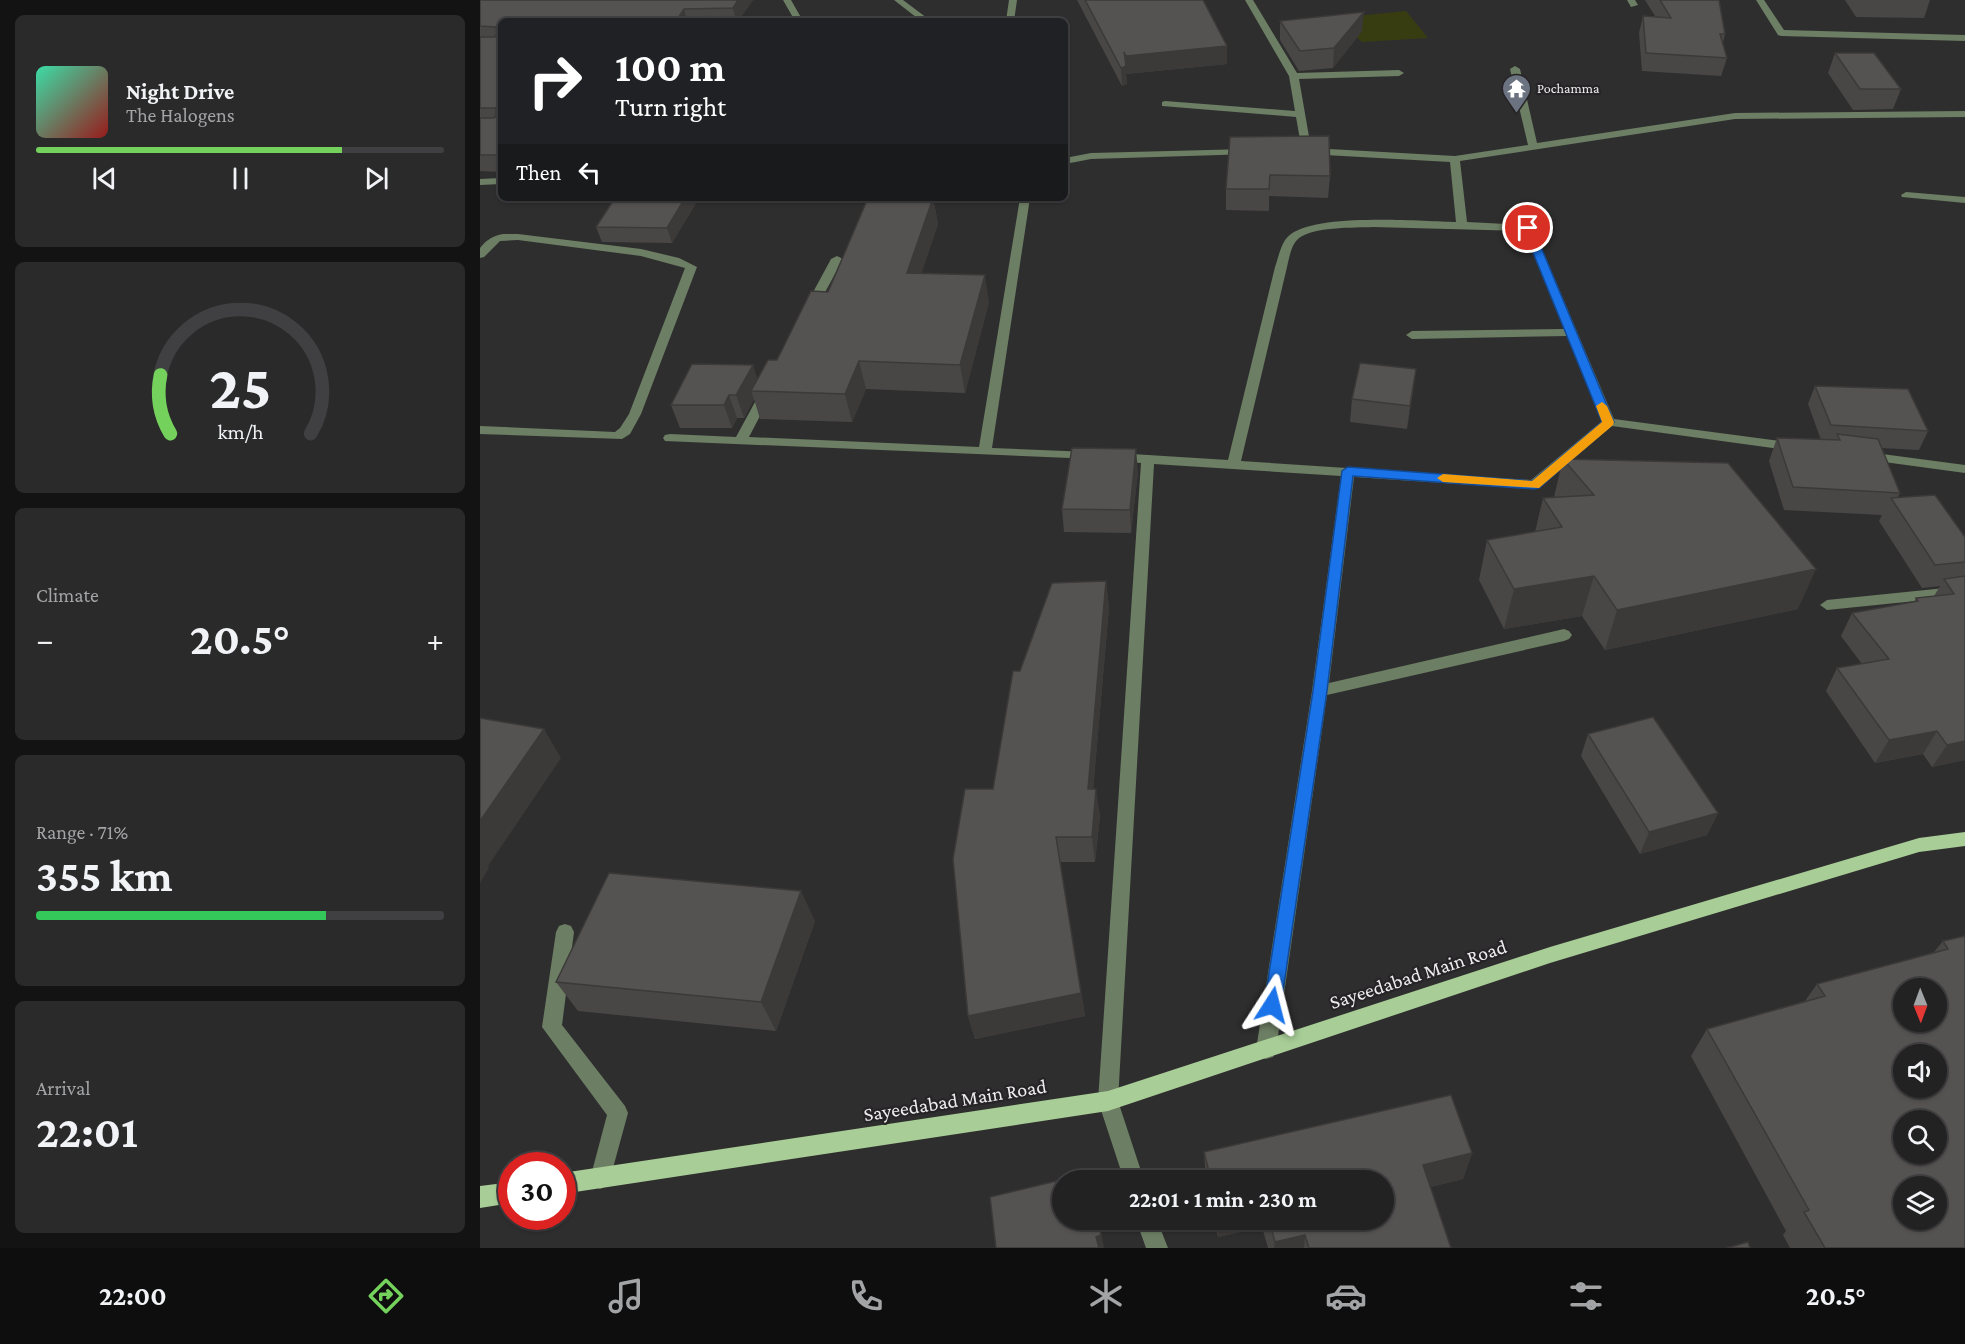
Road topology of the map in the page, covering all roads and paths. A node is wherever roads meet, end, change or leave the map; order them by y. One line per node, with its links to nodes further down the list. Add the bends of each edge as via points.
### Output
1 (787, 0): 6 (street)
2 (898, 0): 7 (street)
3 (1013, 0): 8 (street)
4 (1249, 0): 12 (street)
5 (1760, 0): 9 (street, via 1781,33)
6 (797, 18)
7 (923, 18)
8 (1010, 18)
9 (1965, 38)
10 (1515, 69): 16 (street)
11 (1399, 73): 12 (street)
12 (1294, 76): 14 (street)
13 (1166, 104): 14 (street)
14 (1300, 114): 18 (street)
15 (1965, 114): 16 (street, via 1735,116)
16 (1533, 147): 20 (street)
17 (1295, 151): 18 (street)
18 (1307, 151): 20 (street)
19 (1259, 152): 21 (street, via 1091,156)
20 (1455, 159): 27 (street)
21 (1068, 160)
22 (498, 181): 23 (street)
23 (480, 182)
24 (1906, 195): 25 (street)
25 (1965, 200)
26 (1025, 201): 39 (street)
27 (1462, 225): 31 (street, via 1528,228); 42 (street, via 1337,225 1306,230 1293,237 1281,267)
28 (480, 255): 35 (street, via 496,240 531,238 634,250 691,267 625,431 617,436)
29 (837, 259): 30 (street)
30 (805, 320)
31 (1570, 332): 32 (street); 34 (street)
32 (1412, 335)
33 (772, 380): 37 (street)
34 (1609, 422): 38 (street); 44 (street, via 1534,485)
35 (480, 430)
36 (670, 438): 37 (street)
37 (740, 441): 39 (street)
38 (1810, 449)
39 (985, 450): 41 (street)
40 (1858, 455): 43 (street)
41 (1148, 459): 42 (street); 52 (street)
42 (1234, 464): 44 (street)
43 (1965, 469)
44 (1348, 471): 48 (street)
45 (1965, 591): 46 (street)
46 (1827, 605)
47 (1564, 635): 48 (street)
48 (1320, 691): 51 (street)
49 (1965, 839): 51 (main road, Sayeedabad Main Road, via 1919,845 1573,948)
50 (565, 932): 54 (street, via 552,1027 618,1113)
51 (1266, 1050): 52 (main road, Sayeedabad Main Road)
52 (1108, 1101): 53 (street); 54 (main road, Sayeedabad Main Road)
53 (1131, 1170)
54 (600, 1179): 55 (main road, Sayeedabad Main Road)
55 (576, 1182)
56 (498, 1194): 57 (main road)
57 (480, 1197)
58 (1151, 1230): 59 (street)
59 (1157, 1248)

